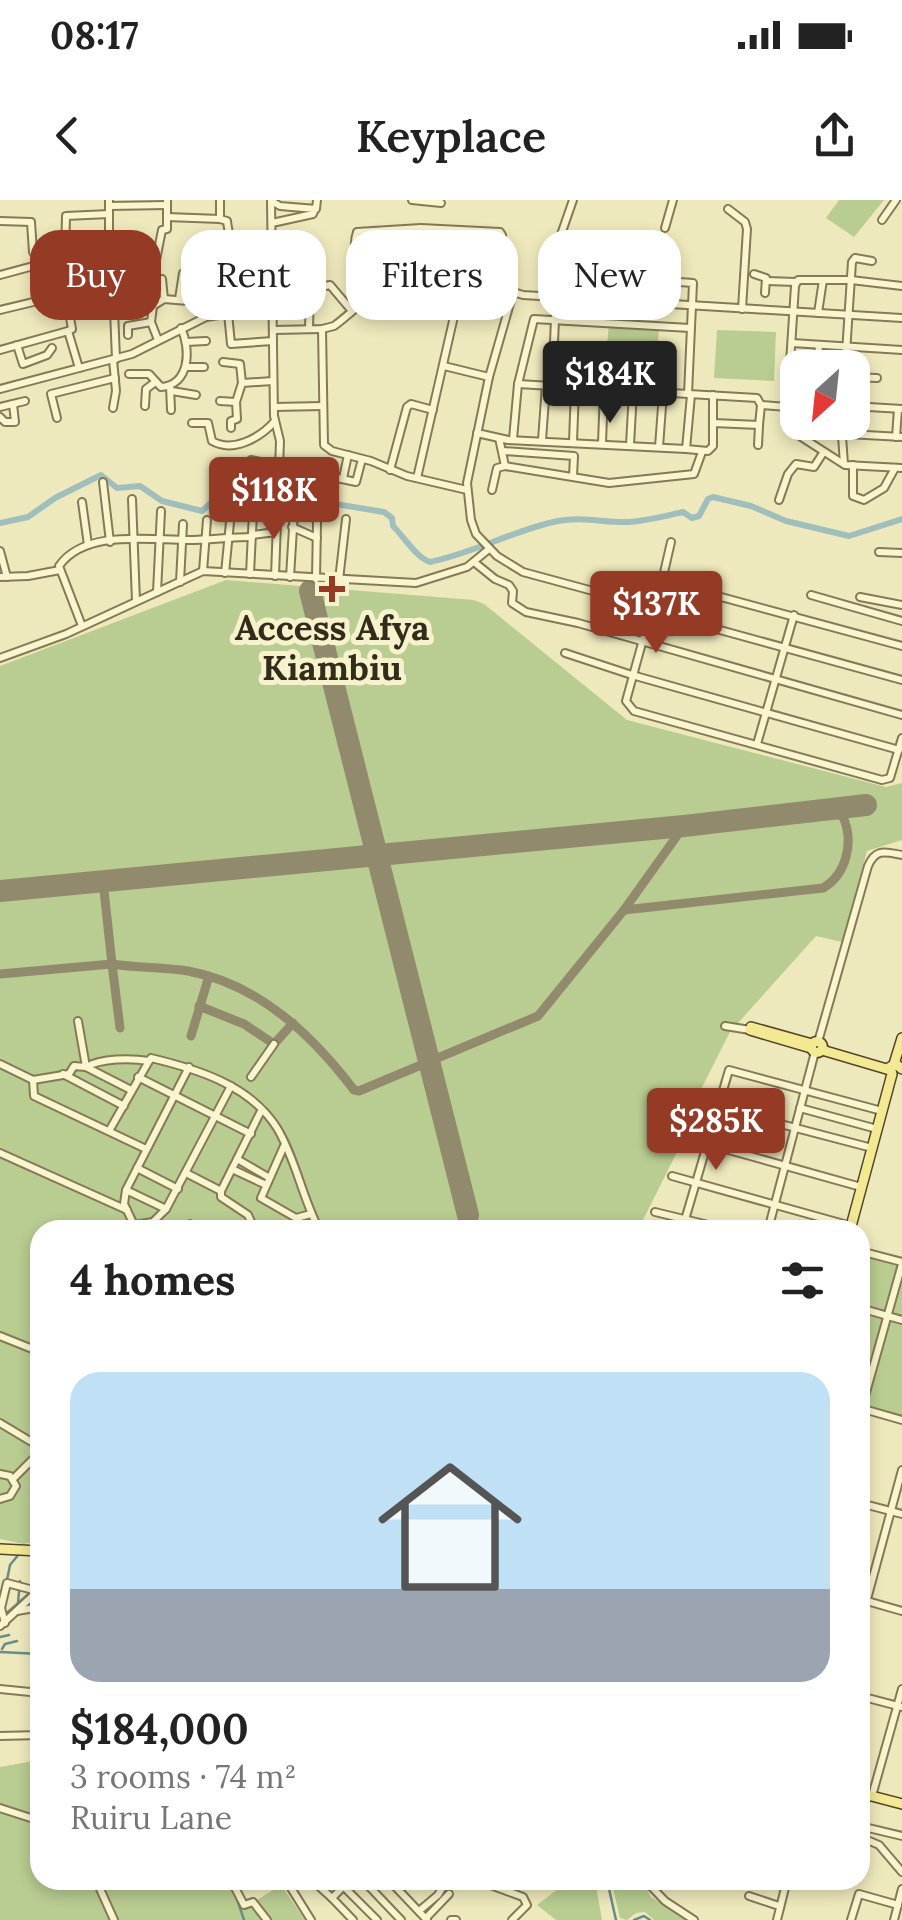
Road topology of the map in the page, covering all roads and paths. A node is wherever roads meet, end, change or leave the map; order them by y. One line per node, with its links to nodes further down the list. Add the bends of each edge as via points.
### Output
1 (220, 200): 13 (street)
2 (271, 200): 9 (street, via 280,206); 16 (street)
3 (412, 200): 8 (street)
4 (573, 200): 24 (street)
5 (674, 200): 17 (street)
6 (896, 200): 14 (street)
7 (167, 203): 10 (street); 12 (street)
8 (441, 203)
9 (316, 204): 16 (street, via 313,214)
10 (109, 207): 19 (street, via 66,216)
11 (728, 209): 46 (street, via 747,229)
12 (167, 217): 13 (street); 25 (street)
13 (220, 218): 20 (street, via 228,220)
14 (882, 220)
15 (0, 221): 18 (street, via 31,222)
16 (271, 224): 21 (street)
17 (665, 228)
18 (32, 230)
19 (66, 230)
20 (229, 230)
21 (271, 230)
22 (390, 230): 23 (street)
23 (461, 230)
24 (563, 230)
25 (161, 236)
26 (872, 260): 32 (street, via 854,259)
27 (30, 268): 29 (street)
28 (754, 274): 35 (street)
29 (0, 275)
30 (162, 279): 39 (street)
31 (823, 279): 32 (street); 36 (street); 49 (street)
32 (850, 280): 37 (street); 50 (street)
33 (181, 281): 40 (street)
34 (681, 282): 45 (street, via 693,283)
35 (767, 282): 36 (street); 38 (street)
36 (796, 282): 48 (street)
37 (902, 286)
38 (765, 293)
39 (164, 298): 40 (street); 42 (street)
40 (178, 299): 41 (street)
41 (181, 299)
42 (161, 300)
43 (346, 304): 64 (street, via 328,284 310,288)
44 (681, 305): 45 (street)
45 (692, 306): 46 (street); 63 (street)
46 (742, 308): 48 (street)
47 (0, 310): 83 (street, via 112,286)
48 (793, 311): 49 (street); 73 (street)
49 (818, 313): 50 (street)
50 (848, 314): 52 (street); 76 (street)
51 (346, 315): 65 (street)
52 (902, 318)
53 (70, 320): 67 (street)
54 (206, 320): 62 (street)
55 (228, 320): 71 (street, via 230,344)
56 (272, 320): 66 (street)
57 (455, 320): 85 (street)
58 (506, 320): 92 (street)
59 (538, 320): 97 (street, via 532,320)
60 (556, 320): 63 (street); 98 (street)
61 (151, 322): 68 (street, via 128,326); 69 (street)
62 (181, 328): 69 (street); 72 (street)
63 (690, 328): 106 (street)
64 (308, 329): 65 (street); 66 (street)
65 (322, 329): 115 (street)
66 (273, 330): 71 (street)
67 (68, 331): 75 (street); 87 (street)
68 (128, 335)
69 (158, 340): 83 (street)
70 (206, 341): 72 (street)
71 (273, 341): 94 (street)
72 (186, 342): 88 (street)
73 (792, 343): 74 (street); 79 (street)
74 (819, 345): 76 (street); 80 (street)
75 (18, 346): 77 (street, via 19,365); 78 (street)
76 (846, 347): 81 (street); 82 (street)
77 (52, 348)
78 (0, 350)
79 (792, 350)
80 (819, 350)
81 (846, 350)
82 (902, 350)
83 (114, 359): 87 (street); 91 (street)
84 (222, 362): 96 (street, via 240,364)
85 (444, 366): 92 (street); 122 (street)
86 (204, 367): 88 (street)
87 (79, 368): 100 (street)
88 (186, 368): 101 (street)
89 (128, 374): 95 (street, via 147,373)
90 (870, 377): 93 (street)
91 (115, 378): 119 (street); 124 (street, via 51,394)
92 (490, 378): 131 (street)
93 (877, 378)
94 (273, 382): 96 (street); 117 (street)
95 (154, 383): 101 (street); 114 (street)
96 (242, 383): 110 (street)
97 (518, 384): 98 (street); 136 (street)
98 (549, 386): 99 (street); 137 (street)
99 (576, 388): 102 (street); 140 (street)
100 (0, 389)
101 (171, 389): 105 (street); 121 (street)
102 (604, 390): 103 (street); 141 (street)
103 (633, 391): 104 (street); 142 (street)
104 (663, 393): 106 (street); 144 (street)
105 (196, 395)
106 (689, 395): 107 (street); 145 (street)
107 (713, 395): 111 (street); 127 (street)
108 (26, 401): 112 (street)
109 (220, 401): 110 (street)
110 (236, 402): 130 (street)
111 (759, 402): 113 (street); 129 (street)
112 (13, 404): 116 (street); 123 (street, via 16,422)
113 (780, 404)
114 (144, 406)
115 (323, 406): 117 (street); 149 (street, via 324,445)
116 (0, 407)
117 (274, 407): 125 (street)
118 (870, 407): 120 (street)
119 (113, 408)
120 (900, 409): 134 (street)
121 (171, 410)
122 (434, 410): 156 (street, via 407,407); 158 (street)
123 (0, 417)
124 (57, 418)
125 (275, 422): 126 (street, via 250,440 226,446 212,441 208,422); 152 (street)
126 (192, 423)
127 (713, 423): 128 (street); 147 (street, via 712,446)
128 (740, 425): 129 (street); 132 (street)
129 (759, 426): 143 (street)
130 (230, 428)
131 (477, 433): 135 (street); 161 (street)
132 (740, 434)
133 (870, 435): 134 (street)
134 (899, 437)
135 (499, 438): 136 (street); 146 (street)
136 (513, 439): 137 (street)
137 (542, 440): 140 (street)
138 (805, 440): 148 (street)
139 (842, 440): 153 (street)
140 (573, 442): 141 (street)
141 (602, 443): 142 (street)
142 (630, 445): 144 (street)
143 (758, 445)
144 (658, 447): 145 (street)
145 (686, 450): 147 (street)
146 (503, 451): 154 (street); 157 (street, via 574,456)
147 (702, 452): 157 (street, via 694,474 609,484)
148 (824, 453): 153 (street); 165 (street, via 814,467 796,464)
149 (348, 455): 150 (street); 159 (street)
150 (362, 459): 156 (street); 159 (street, via 356,481)
151 (251, 460): 152 (street)
152 (279, 465): 159 (street); 175 (street)
153 (849, 465): 155 (street); 155 (street, via 853,496 864,500)
154 (505, 466): 157 (street); 162 (street, via 497,468)
155 (899, 468)
156 (390, 470): 158 (street)
157 (573, 476)
158 (417, 478): 161 (street)
159 (343, 479)
160 (102, 482): 183 (street)
161 (467, 490): 187 (street, via 471,520)
162 (492, 490)
163 (254, 492): 176 (street)
164 (132, 499): 178 (street)
165 (779, 500)
166 (82, 502): 186 (street)
167 (161, 510): 179 (street)
168 (231, 512): 177 (street)
169 (294, 512): 174 (street)
170 (207, 520): 181 (street)
171 (346, 520): 201 (street)
172 (317, 522): 180 (street)
173 (184, 524): 182 (street)
174 (292, 527): 180 (street); 199 (street)
175 (276, 532): 176 (street); 197 (street)
176 (252, 536): 177 (street); 196 (street)
177 (229, 537): 181 (street); 195 (street)
178 (134, 538): 179 (street); 183 (street); 207 (street)
179 (161, 538): 182 (street); 204 (street)
180 (317, 538): 200 (street)
181 (205, 539): 182 (street); 194 (street)
182 (182, 540): 202 (street)
183 (110, 542): 186 (street)
184 (671, 542): 203 (street)
185 (63, 543): 191 (street)
186 (88, 545): 191 (street)
187 (486, 547): 192 (street); 209 (street, via 523,572)
188 (0, 551): 198 (street)
189 (879, 552): 190 (street)
190 (902, 553)
191 (66, 558): 193 (street)
192 (474, 562): 201 (street, via 416,584); 213 (street, via 509,584 512,602 526,612)
193 (60, 570): 198 (street); 212 (street)
194 (203, 572): 195 (street); 202 (street)
195 (225, 573): 196 (street)
196 (250, 574): 197 (street)
197 (275, 576): 199 (street)
198 (3, 577)
199 (290, 578): 200 (street)
200 (316, 579): 201 (street)
201 (339, 580)
202 (180, 582): 204 (street)
203 (662, 582): 209 (street); 210 (street)
204 (158, 592): 207 (street)
205 (810, 595): 211 (street)
206 (860, 597): 208 (street)
207 (136, 601): 212 (street)
208 (902, 605)
209 (651, 609): 213 (street); 215 (street)
210 (794, 615): 214 (street); 215 (street)
211 (902, 622)
212 (82, 626): 217 (street)
213 (641, 642): 218 (street); 220 (street)
214 (902, 646)
215 (785, 648): 219 (street); 220 (street)
216 (565, 653): 218 (street)
217 (0, 658)
218 (632, 675): 221 (street); 224 (street, via 627,706 634,712)
219 (902, 680)
220 (775, 681): 221 (street); 222 (street)
221 (766, 712): 224 (street); 225 (street)
222 (902, 715)
223 (902, 738): 225 (street)
224 (757, 744): 227 (street)
225 (899, 750): 227 (street)
226 (902, 776): 227 (street)
227 (890, 778)
228 (902, 855): 234 (street, via 883,851 870,860)
229 (78, 1021): 238 (street)
230 (725, 1026): 231 (street)
231 (750, 1030): 234 (main road)
232 (902, 1038): 240 (main road)
233 (274, 1044): 243 (street)
234 (817, 1047): 240 (main road); 247 (street)
235 (902, 1052): 240 (main road)
236 (148, 1062): 238 (street); 239 (street); 242 (street)
237 (0, 1064): 244 (street)
238 (86, 1067): 241 (street); 246 (street)
239 (189, 1067): 245 (street); 248 (street)
240 (897, 1070): 253 (main road); 288 (main road)
241 (59, 1073): 244 (street); 249 (street)
242 (138, 1076): 246 (street); 248 (street)
243 (251, 1077)
244 (33, 1080): 257 (street, via 34,1096)
245 (232, 1086): 252 (street); 254 (street)
246 (132, 1090): 249 (street)
247 (805, 1090): 250 (street, via 732,1070); 251 (street); 253 (street)
248 (174, 1095): 254 (street); 263 (street)
249 (124, 1106): 257 (street)
250 (716, 1106): 255 (street); 260 (street)
251 (800, 1108): 255 (street); 256 (street)
252 (261, 1110): 258 (street); 261 (street)
253 (882, 1111): 256 (main road)
254 (215, 1115): 258 (street); 269 (street)
255 (794, 1127): 262 (street); 266 (street)
256 (878, 1129): 262 (main road)
257 (109, 1131): 263 (street)
258 (251, 1134): 265 (street)
259 (693, 1140): 260 (street)
260 (706, 1143): 266 (street); 272 (street)
261 (284, 1146): 271 (street); 281 (street)
262 (872, 1148): 273 (main road)
263 (146, 1150): 267 (street)
264 (0, 1154): 279 (street)
265 (237, 1159): 268 (street); 271 (street)
266 (784, 1165): 273 (street); 277 (street)
267 (137, 1168): 274 (street); 275 (street)
268 (232, 1169): 271 (street); 276 (street)
269 (188, 1174): 274 (street); 276 (street)
270 (672, 1176): 272 (street)
271 (266, 1181): 281 (street, via 262,1202 292,1217)
272 (695, 1182): 277 (street); 285 (street)
273 (861, 1187): 289 (main road)
274 (178, 1189): 278 (street)
275 (126, 1190): 278 (street); 279 (street)
276 (221, 1191): 284 (street)
277 (776, 1202): 286 (street); 287 (street)
278 (166, 1209): 283 (street)
279 (126, 1210): 282 (street)
280 (656, 1212): 285 (street)
281 (313, 1218)
282 (130, 1220)
283 (155, 1220)
284 (249, 1220)
285 (685, 1220)
286 (771, 1220)
287 (829, 1220)
288 (854, 1220)
289 (854, 1220)
290 (870, 1255): 291 (street)
291 (902, 1263): 293 (street)
292 (870, 1311): 293 (street)
293 (887, 1316): 294 (street); 297 (street)
294 (902, 1320)
295 (0, 1336): 296 (street)
296 (30, 1348)
297 (870, 1375)
298 (870, 1412): 299 (street)
299 (902, 1420)
300 (0, 1423): 301 (street)
301 (30, 1443)
302 (30, 1461): 305 (street)
303 (902, 1470): 308 (street)
304 (0, 1474): 305 (street)
305 (13, 1480): 306 (street, via 14,1491)
306 (0, 1499)
307 (870, 1505): 308 (street)
308 (892, 1511): 309 (street); 312 (street)
309 (902, 1514)
310 (0, 1549): 311 (main road)
311 (30, 1551)
312 (870, 1579)
313 (3, 1583): 314 (street); 320 (street)
314 (30, 1588)
315 (30, 1599): 318 (street)
316 (870, 1602): 319 (street)
317 (30, 1609): 318 (street)
318 (18, 1611): 320 (street)
319 (902, 1611)
320 (2, 1624)
321 (0, 1688): 323 (street)
322 (902, 1689): 325 (street)
323 (30, 1692)
324 (870, 1698): 325 (street)
325 (900, 1706): 328 (street)
326 (30, 1735): 327 (street)
327 (0, 1736)
328 (872, 1796): 329 (main road)
329 (902, 1804)
330 (0, 1808): 331 (street)
331 (30, 1818)
332 (870, 1828): 333 (street)
333 (902, 1836)
334 (870, 1842): 335 (street)
335 (902, 1872)
336 (902, 1889): 352 (street)
337 (100, 1890): 356 (street)
338 (235, 1890): 357 (street)
339 (292, 1890): 358 (street)
340 (323, 1890): 351 (street)
341 (338, 1890): 351 (street)
342 (350, 1890): 360 (street)
343 (372, 1890): 361 (street)
344 (399, 1890): 354 (street)
345 (441, 1890): 354 (street)
346 (504, 1890): 362 (street, via 527,1904)
347 (654, 1890): 363 (street)
348 (784, 1890): 353 (street)
349 (449, 1894): 355 (street)
350 (748, 1896): 353 (street)
351 (332, 1898): 359 (street)
352 (898, 1905): 365 (street, via 859,1894); 366 (street)
353 (779, 1906): 364 (street)
354 (419, 1911): 355 (street)
355 (427, 1919)
356 (114, 1920)
357 (267, 1920)
358 (312, 1920)
359 (352, 1920)
360 (377, 1920)
361 (401, 1920)
362 (512, 1920)
363 (694, 1920)
364 (778, 1920)
365 (851, 1920)
366 (894, 1920)

